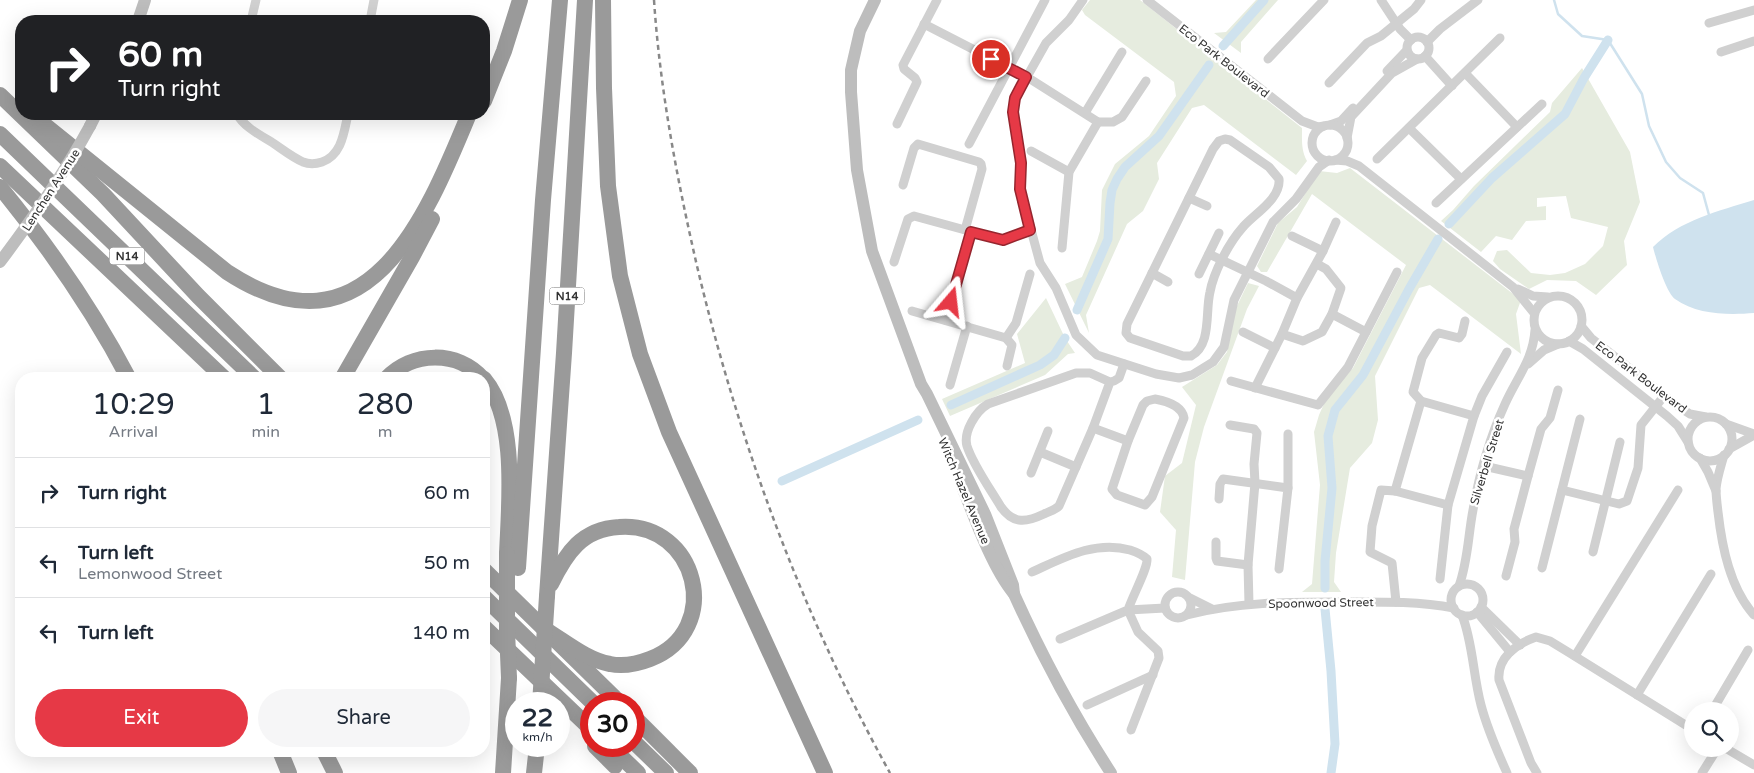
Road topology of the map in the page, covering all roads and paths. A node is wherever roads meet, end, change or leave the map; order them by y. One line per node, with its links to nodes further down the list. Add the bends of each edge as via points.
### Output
1 (146, 0): 20 (street)
2 (256, 0): 21 (street)
3 (374, 0): 22 (street)
4 (514, 0): 35 (highway)
5 (520, 0): 41 (highway)
6 (560, 0): 203 (highway, N14, bridge)
7 (585, 0): 178 (highway, N14)
8 (603, 0): 234 (highway, via 608,186 620,276 640,354 669,432)
9 (875, 0): 80 (street, Witch Hazel Avenue, via 860,31 851,70 856,157)
10 (884, 0): 80 (street, Witch Hazel Avenue, via 867,34 859,72)
11 (938, 0): 25 (street)
12 (1045, 0): 36 (street)
13 (1083, 0): 38 (street, via 1046,43)
14 (1147, 0): 56 (street, Eco Park Boulevard)
15 (1324, 0): 34 (street)
16 (1381, 0): 23 (street)
17 (1421, 0): 23 (street)
18 (1478, 0): 29 (street)
19 (1754, 10): 24 (street)
20 (140, 15)
21 (252, 15)
22 (371, 15)
23 (1397, 23): 27 (street); 40 (street, via 1379,38 1366,43)
24 (1709, 23)
25 (924, 24): 36 (street); 58 (street, via 903,65 917,82)
26 (1500, 38): 37 (street)
27 (1411, 40): 29 (street, via 1420,38); 30 (street)
28 (1754, 41): 32 (street)
29 (1426, 42): 33 (street, via 1428,49)
30 (1407, 50): 33 (street, via 1410,56); 59 (street, via 1341,121)
31 (1122, 52): 48 (street)
32 (1721, 52)
33 (1421, 57): 42 (street); 63 (street, via 1392,73 1351,117)
34 (1268, 60)
35 (490, 63)
36 (1009, 68): 38 (street); 65 (street)
37 (1465, 73): 42 (street); 60 (street)
38 (1026, 77): 48 (street); 82 (street, via 1015,98 1013,112 1021,163 1020,189)
39 (1146, 82): 57 (street, via 1122,118)
40 (1329, 83)
41 (490, 86)
42 (1452, 86): 61 (street)
43 (0, 89): 45 (highway)
44 (0, 95): 47 (highway)
45 (15, 101)
46 (1542, 104): 60 (street)
47 (15, 109)
48 (1085, 113): 57 (street)
49 (26, 120): 124 (highway, via 96,187)
50 (38, 120): 54 (highway, via 245,284 280,298 312,301 334,298 354,290 392,260 423,213)
51 (93, 120): 90 (street, Lenchen Avenue, bridge, via 67,167)
52 (240, 120): 53 (street, via 308,163 319,163 337,152)
53 (347, 120)
54 (467, 120)
55 (475, 120): 125 (highway, via 433,217)
56 (1302, 121): 59 (street, Eco Park Boulevard, via 1318,127); 64 (street, Eco Park Boulevard)
57 (1098, 122): 72 (street)
58 (897, 124)
59 (1327, 126): 63 (street, via 1341,129); 64 (street, via 1318,130)
60 (1517, 127): 74 (street)
61 (1409, 128): 68 (street); 74 (street)
62 (0, 134): 123 (highway, N14)
63 (1347, 140): 69 (street, via 1344,152); 71 (street)
64 (1312, 141): 67 (street)
65 (969, 144)
66 (1030, 151): 72 (street)
67 (1315, 153): 69 (street, via 1324,160); 73 (street, via 1316,161)
68 (1378, 159)
69 (1332, 160): 71 (street); 73 (street, via 1319,167)
70 (0, 166): 122 (highway, N14)
71 (1359, 166): 99 (street)
72 (1069, 172): 86 (street)
73 (1309, 179): 93 (street, via 1296,199 1273,222)
74 (1461, 179): 78 (street)
75 (903, 185): 83 (street, via 918,144 982,164)
76 (0, 187): 121 (highway, via 58,262)
77 (1189, 198): 79 (street); 89 (street, via 1217,144 1225,139 1269,167 1279,179 1272,197 1242,227); 95 (street)
78 (1436, 203)
79 (1207, 206)
80 (866, 213): 200 (street, Witch Hazel Avenue, via 879,273 921,384 991,530 1014,594)
81 (1336, 222): 87 (street)
82 (1030, 230): 83 (street, via 1003,240); 118 (street, via 1040,263 1056,288 1076,335 1097,355)
83 (968, 231): 91 (street, via 912,216 908,219); 105 (street)
84 (1219, 233): 88 (street)
85 (1292, 236): 87 (street)
86 (1062, 248)
87 (1323, 251): 92 (street)
88 (1208, 254): 89 (street); 97 (street)
89 (1222, 260): 93 (street); 95 (street, via 1210,291 1203,341 1191,356 1170,352 1126,335 1127,324)
90 (0, 262)
91 (894, 262)
92 (1317, 264): 101 (street); 104 (street, via 1326,269 1341,288)
93 (1248, 272): 101 (street); 118 (street, via 1232,307 1224,347 1213,362 1192,375 1178,378)
94 (1397, 272): 111 (street)
95 (1152, 273): 98 (street)
96 (1030, 274): 113 (street, via 1016,323)
97 (1198, 274)
98 (1168, 282)
99 (1513, 287): 100 (street, via 1533,296); 103 (street)
100 (1548, 297): 103 (street); 108 (street, via 1563,296 1576,304)
101 (1297, 298): 112 (street)
102 (912, 311): 105 (street)
103 (1534, 313): 109 (street)
104 (1332, 314): 111 (street); 112 (street, via 1322,332 1303,342)
105 (945, 320): 107 (street)
106 (1465, 321): 135 (street, via 1459,338 1437,334 1422,358 1413,389)
107 (968, 326): 113 (street); 130 (street)
108 (1581, 326): 114 (street); 134 (street, Eco Park Boulevard, via 1591,338)
109 (1535, 330): 115 (street, via 1544,340); 120 (street, Silverbell Street)
110 (1243, 332): 116 (street)
111 (1366, 332): 131 (street, via 1348,367 1317,405)
112 (1282, 334): 116 (street)
113 (1006, 338): 119 (street, via 1012,345)
114 (1569, 341): 115 (street); 136 (street, Eco Park Boulevard)
115 (1558, 344): 120 (street, Silverbell Street, via 1544,350)
116 (1275, 348): 131 (street)
117 (1507, 352): 137 (street)
118 (1124, 364): 129 (street, via 1119,378)
119 (1006, 366)
120 (1526, 366): 152 (street, Silverbell Street, via 1506,402)
121 (125, 372)
122 (218, 372)
123 (248, 372)
124 (274, 372)
125 (346, 372)
126 (394, 372): 127 (highway, via 401,366 432,357 465,364)
127 (475, 372)
128 (1231, 381): 131 (street)
129 (1110, 382): 142 (street); 153 (street, via 1090,373 1076,373 988,404 976,412 967,446 1005,513 1015,519 1029,520 1056,509)
130 (950, 385)
131 (1254, 388)
132 (490, 389): 203 (highway, bridge, via 500,406 506,432)
133 (1558, 390): 155 (street, via 1550,418 1541,428)
134 (1664, 396): 136 (street); 138 (street, Eco Park Boulevard, via 1690,414)
135 (1421, 401): 137 (street); 160 (street)
136 (1656, 407): 148 (street, Eco Park Boulevard, via 1678,426); 163 (street, via 1641,425 1638,468 1627,501 1619,504)
137 (1474, 416): 164 (street)
138 (1706, 417): 140 (street); 148 (street, via 1692,426)
139 (1580, 419): 158 (street)
140 (1726, 424): 145 (street); 150 (street, via 1731,436)
141 (1230, 425): 156 (street, via 1256,431)
142 (1092, 428): 146 (street); 153 (street)
143 (1048, 430): 149 (street)
144 (1288, 434): 157 (street)
145 (1754, 434): 150 (street)
146 (1128, 441): 146 (street, via 1147,401 1161,400 1182,412 1183,423 1152,497 1145,505 1112,489)
147 (1620, 442): 163 (street)
148 (1688, 442): 151 (street)
149 (1040, 452): 153 (street); 154 (street)
150 (1726, 452): 151 (street, via 1712,460); 161 (street)
151 (1700, 458): 161 (street)
152 (1484, 466): 155 (street); 167 (street, Silverbell Street, via 1473,510)
153 (1076, 467)
154 (1031, 473)
155 (1528, 476): 174 (street)
156 (1255, 483): 157 (street); 162 (street, via 1223,479); 168 (street)
157 (1288, 488): 170 (street)
158 (1562, 490): 163 (street); 169 (street)
159 (1678, 490): 201 (street)
160 (1395, 491): 164 (street); 180 (street, via 1381,490 1372,526 1370,552 1392,563)
161 (1716, 491): 191 (street, via 1726,555 1734,580)
162 (1218, 499)
163 (1605, 500): 166 (street)
164 (1448, 505): 175 (street)
165 (1216, 542): 168 (street, via 1217,561)
166 (1593, 552)
167 (1467, 563): 176 (street, Silverbell Street); 177 (street, Silverbell Street)
168 (1248, 565): 182 (street)
169 (1542, 568)
170 (1279, 569)
171 (1032, 572): 187 (street, via 1074,553 1098,548 1123,548 1140,554 1148,562)
172 (1711, 574): 208 (street)
173 (490, 576): 192 (highway)
174 (1506, 576)
175 (1440, 579)
176 (1474, 585): 177 (street, via 1467,583); 188 (street, via 1483,595)
177 (1456, 589): 183 (street, Spoonwood Street); 185 (street, via 1451,599)
178 (547, 594): 192 (highway, via 566,556 582,540 594,532 622,526 645,529 673,546 691,574 694,595 691,618 680,637 660,654 635,664 609,664 597,660); 204 (highway, N14, bridge)
179 (1190, 598): 184 (street, via 1183,592 1173,593 1166,600); 186 (street); 190 (street, via 1191,609)
180 (1396, 602): 182 (street, Spoonwood Street); 183 (street, Spoonwood Street)
181 (490, 603): 206 (highway)
182 (1249, 604): 186 (street, Spoonwood Street)
183 (1431, 604): 185 (street, Spoonwood Street)
184 (1165, 608): 187 (street); 190 (street, via 1172,617)
185 (1454, 608): 189 (street)
186 (1212, 609): 190 (street, Spoonwood Street)
187 (1128, 610): 196 (street); 202 (street, via 1138,632 1159,654)
188 (1477, 611): 189 (street, via 1466,616); 193 (street); 197 (street); 199 (street)
189 (1462, 614): 193 (street)
190 (1187, 615)
191 (1754, 616)
192 (546, 630): 207 (highway)
193 (1468, 632): 237 (street, via 1481,704)
194 (490, 633): 205 (highway)
195 (490, 633): 211 (highway)
196 (1060, 639)
197 (1520, 645): 199 (street); 201 (street, via 1536,637 1541,638)
198 (1748, 650): 209 (street)
199 (1510, 652): 238 (street, via 1500,665 1499,680)
200 (1042, 654): 235 (street, Witch Hazel Avenue, via 1044,666 1068,719); 236 (street, Witch Hazel Avenue)
201 (1575, 656): 208 (street)
202 (1153, 675): 210 (street); 216 (street)
203 (510, 678): 228 (highway, N14)
204 (541, 692)
205 (544, 692)
206 (582, 692)
207 (609, 692)
208 (1637, 694): 213 (street)
209 (1717, 702)
210 (1087, 706)
211 (580, 719)
212 (570, 720): 215 (highway)
213 (1684, 724)
214 (645, 728): 233 (highway)
215 (580, 730)
216 (1131, 730)
217 (645, 753): 232 (highway)
218 (1739, 756): 225 (street)
219 (282, 757): 226 (highway)
220 (327, 757): 227 (highway)
221 (537, 757): 229 (highway)
222 (606, 757): 230 (highway)
223 (621, 757): 231 (highway)
224 (1712, 757): 239 (street)
225 (1754, 765)
226 (289, 773)
227 (335, 773)
228 (503, 773)
229 (536, 773)
230 (622, 773)
231 (638, 773)
232 (666, 773)
233 (690, 773)
234 (825, 773)
235 (1102, 773)
236 (1111, 773)
237 (1507, 773)
238 (1537, 773)
239 (1702, 773)

